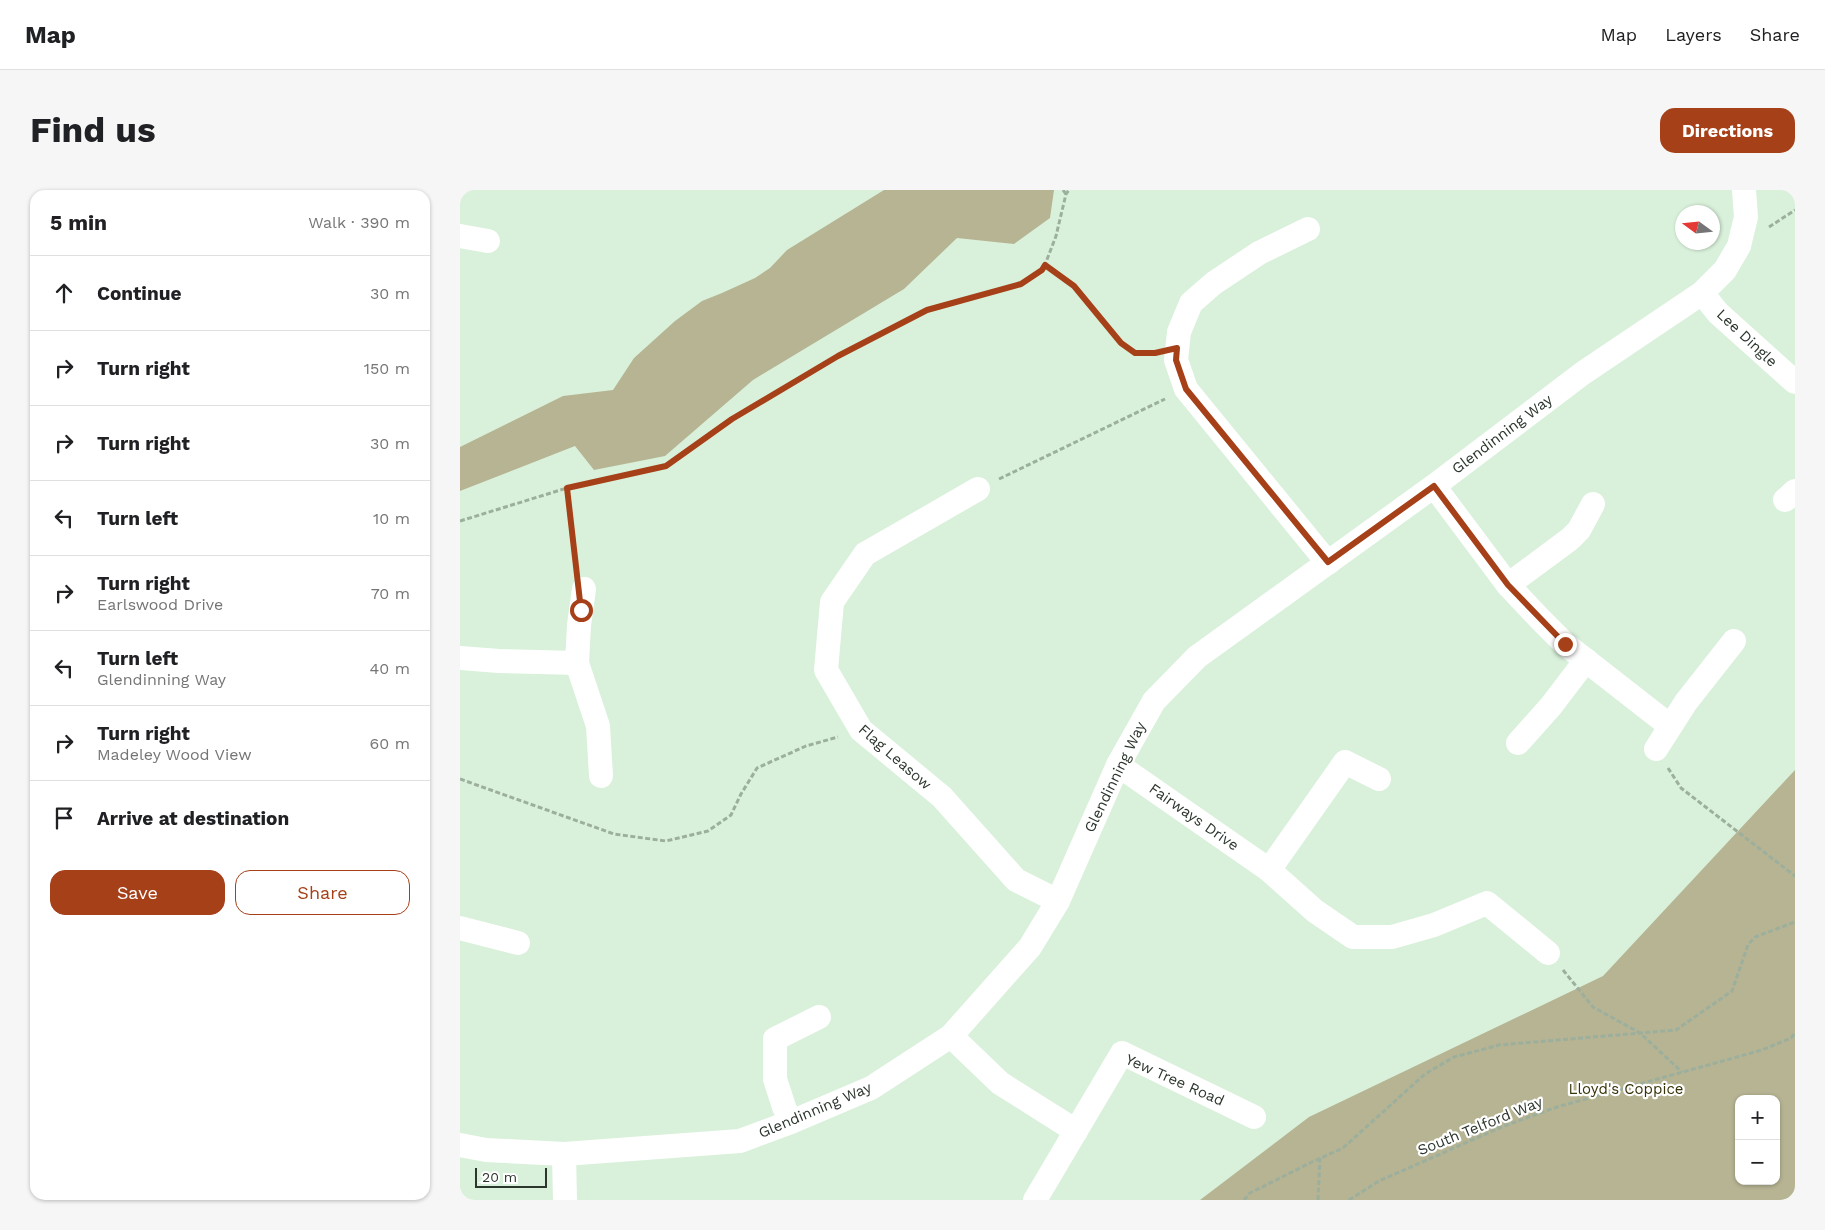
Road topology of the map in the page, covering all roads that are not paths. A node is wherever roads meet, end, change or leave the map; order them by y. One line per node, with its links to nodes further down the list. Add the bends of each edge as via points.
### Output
1 (1744, 190): 5 (street, Glendinning Way, via 1746,217 1739,246 1725,270)
2 (1308, 229): 10 (street, via 1259,253 1191,303 1179,332 1176,360 1186,389)
3 (460, 236): 4 (street)
4 (488, 241)
5 (1702, 293): 6 (street, Lee Dingle, via 1718,313); 7 (street, Glendinning Way, via 1583,373)
6 (1795, 382)
7 (1434, 486): 10 (street, Glendinning Way); 12 (street)
8 (978, 489): 24 (street, Flag Leasow, via 865,554 832,602 826,670 861,730 942,797 1016,880)
9 (1593, 504): 12 (street, via 1579,530 1570,539)
10 (1328, 562): 20 (street, Glendinning Way, via 1197,658 1154,701)
11 (580, 580): 16 (street)
12 (1508, 585): 15 (street, via 1565,644)
13 (1734, 641): 17 (street)
14 (460, 658): 16 (street)
15 (1586, 660): 17 (street); 18 (street, via 1552,706)
16 (576, 663): 21 (street, via 598,726)
17 (1670, 726): 19 (street)
18 (1518, 743)
19 (1656, 749)
20 (1118, 765): 23 (street, Fairways Drive); 24 (street, Glendinning Way)
21 (602, 776)
22 (1379, 779): 23 (street, via 1345,762)
23 (1270, 870): 27 (street, Fairways Drive, via 1353,937 1392,937 1434,925 1487,903)
24 (1058, 901): 29 (street, Glendinning Way, via 1030,947)
25 (460, 928): 26 (street)
26 (518, 943)
27 (1548, 953)
28 (819, 1017): 31 (street, via 775,1039 775,1079)
29 (950, 1036): 31 (street, Glendinning Way, via 871,1088); 32 (street, via 1000,1082)
30 (1254, 1117): 32 (street, Yew Tree Road, via 1122,1053)
31 (791, 1122): 34 (street, Glendinning Way, via 740,1141)
32 (1076, 1131): 36 (street, Yew Tree Road)
33 (460, 1145): 34 (street, Glendinning Way, via 486,1150)
34 (564, 1154): 35 (street)
35 (565, 1200)
36 (1034, 1200)

